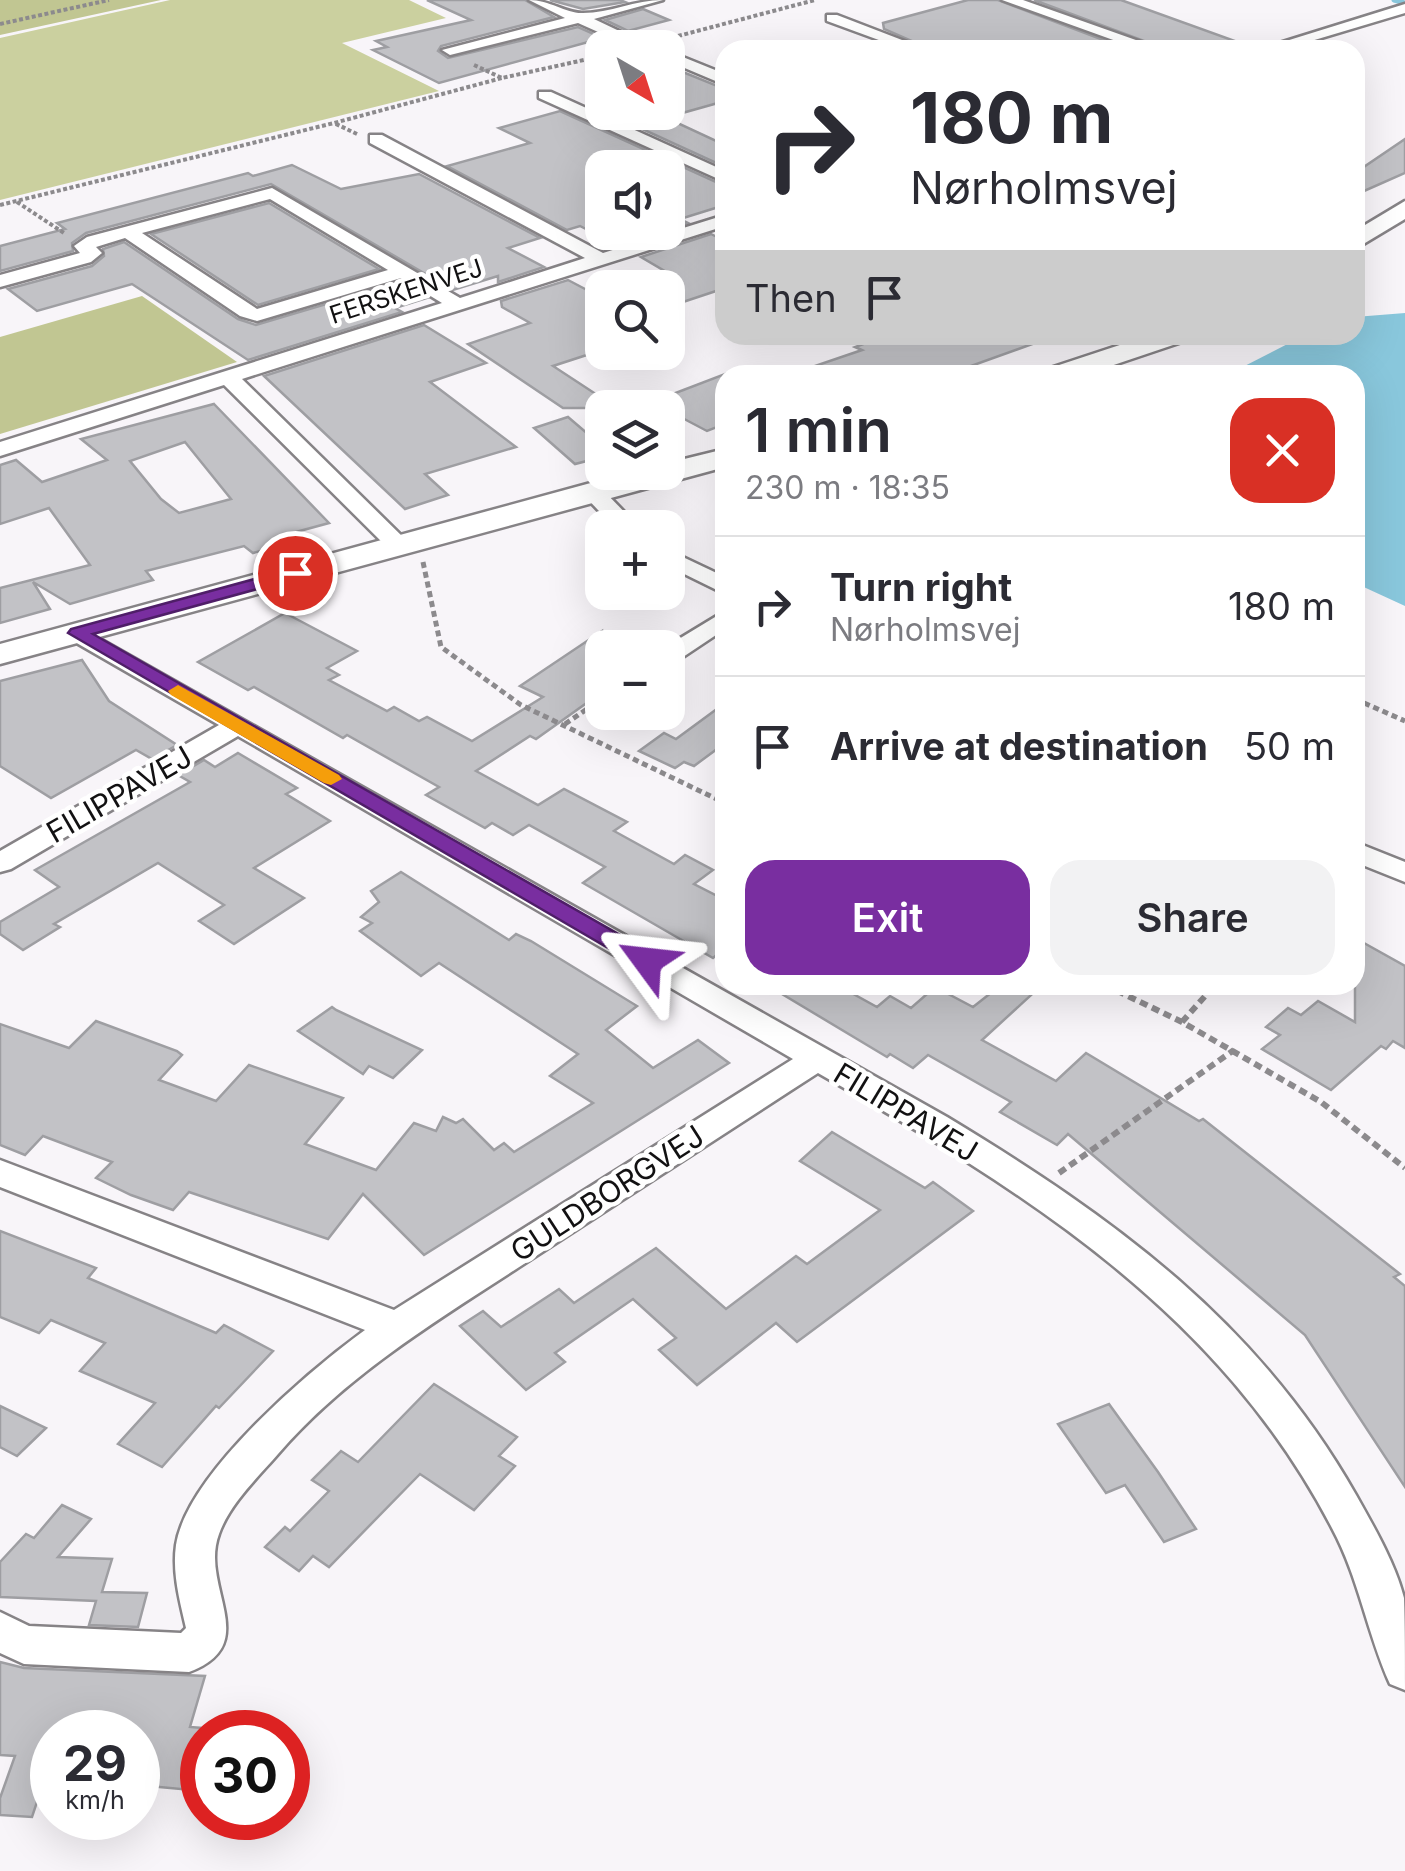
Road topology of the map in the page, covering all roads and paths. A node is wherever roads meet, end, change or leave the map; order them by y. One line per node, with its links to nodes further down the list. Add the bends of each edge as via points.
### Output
1 (109, 0): 8 (path)
2 (536, 0): 7 (street)
3 (656, 0): 7 (street)
4 (815, 0): 11 (path)
5 (1009, 0): 13 (street)
6 (1405, 8): 14 (street)
7 (580, 18): 10 (street); 15 (street)
8 (0, 24)
9 (831, 24): 12 (street)
10 (607, 30)
11 (685, 36)
12 (893, 40)
13 (1127, 40)
14 (1298, 40)
15 (450, 50): 19 (path)
16 (585, 60): 19 (path)
17 (685, 63): 18 (street)
18 (715, 76)
19 (502, 78): 21 (path)
20 (548, 102): 24 (street)
21 (334, 123): 23 (path); 25 (path)
22 (415, 141): 23 (street)
23 (384, 143): 32 (street)
24 (715, 174)
25 (16, 201): 26 (path); 31 (path)
26 (0, 205)
27 (1405, 208): 30 (street)
28 (715, 223): 32 (street, FERSKENVEJ)
29 (128, 232): 31 (street); 33 (street, via 272,193); 33 (street, via 256,315)
30 (1365, 235)
31 (83, 246): 34 (street, via 93,253)
32 (601, 258): 35 (street, FERSKENVEJ)
33 (402, 272): 35 (street)
34 (0, 281)
35 (457, 304): 38 (street, FERSKENVEJ)
36 (1146, 345): 37 (street)
37 (1087, 365)
38 (228, 377): 39 (street, FERSKENVEJ); 45 (street)
39 (0, 448)
40 (715, 460): 41 (street)
41 (685, 468)
42 (600, 490): 43 (street)
43 (592, 492): 44 (street); 45 (street)
44 (610, 510)
45 (398, 545): 49 (street); 56 (path, via 426,566 441,647)
46 (685, 566): 47 (street)
47 (715, 582)
48 (715, 625): 50 (street)
49 (77, 633): 51 (street); 55 (street, FILIPPAVEJ)
50 (685, 645)
51 (0, 654)
52 (1365, 704): 54 (path)
53 (585, 711): 56 (path)
54 (1405, 721)
55 (238, 725): 59 (street, FILIPPAVEJ); 65 (street, FILIPPAVEJ)
56 (564, 725): 57 (path)
57 (715, 798)
58 (1365, 856): 60 (street)
59 (1, 863)
60 (1405, 874)
61 (1126, 995): 63 (path)
62 (1206, 995): 63 (path)
63 (1182, 1022): 64 (path)
64 (1234, 1050): 66 (path, via 1321,1102); 68 (path)
65 (818, 1059): 68 (street, FILIPPAVEJ); 69 (street, GULDBORGVEJ)
66 (1405, 1168)
67 (0, 1173): 69 (street)
68 (1035, 1189): 71 (street, FILIPPAVEJ, via 1123,1251 1244,1366 1333,1491 1374,1572)
69 (397, 1328): 70 (street, GULDBORGVEJ, via 293,1411 210,1511 197,1539 208,1635 190,1653 24,1645)
70 (0, 1631)
71 (1405, 1670)

